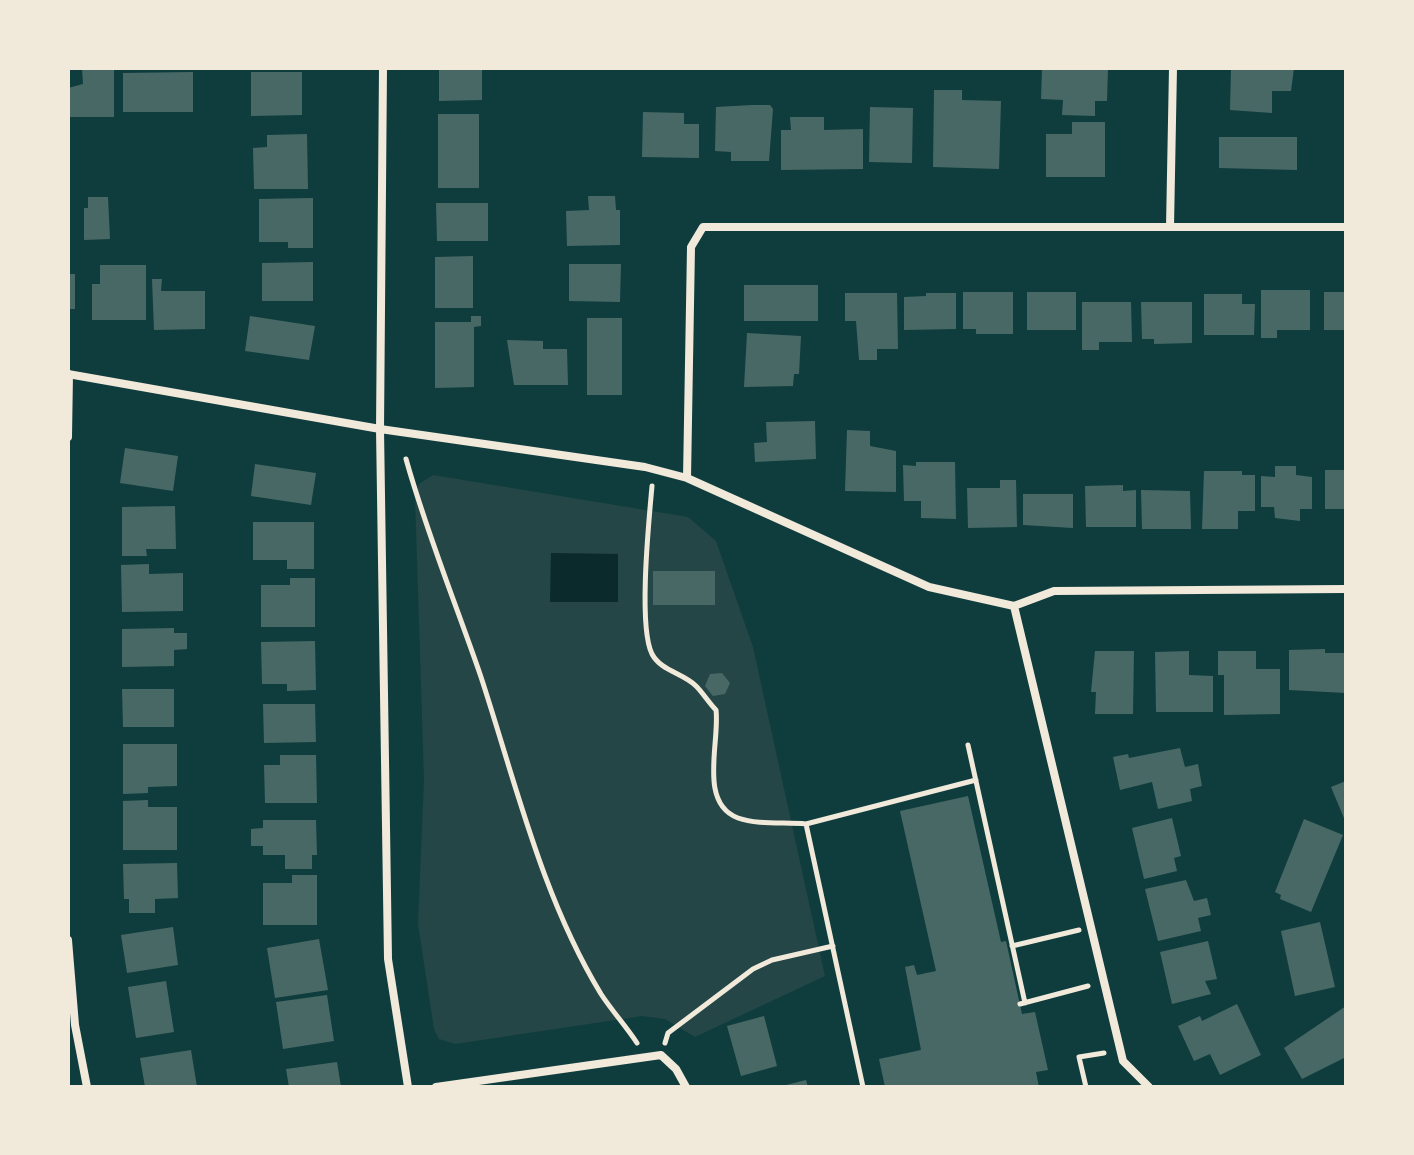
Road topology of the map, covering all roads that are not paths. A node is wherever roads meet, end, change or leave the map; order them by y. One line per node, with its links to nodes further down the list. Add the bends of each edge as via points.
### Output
1 (383, 68): 6 (street)
2 (1173, 68): 3 (street)
3 (1170, 227): 4 (street); 8 (street, via 703,227 691,247)
4 (1346, 227)
5 (68, 374): 6 (street); 7 (street)
6 (380, 429): 8 (street); 13 (street, via 388,959)
7 (68, 437)
8 (687, 478): 10 (street, via 929,587)
9 (1346, 589): 10 (street, via 1054,591)
10 (1014, 606): 16 (street, via 1123,1061)
11 (68, 940): 12 (street)
12 (87, 1087)
13 (408, 1087)
14 (436, 1087): 15 (street, via 661,1055)
15 (686, 1087)
16 (1149, 1087)

